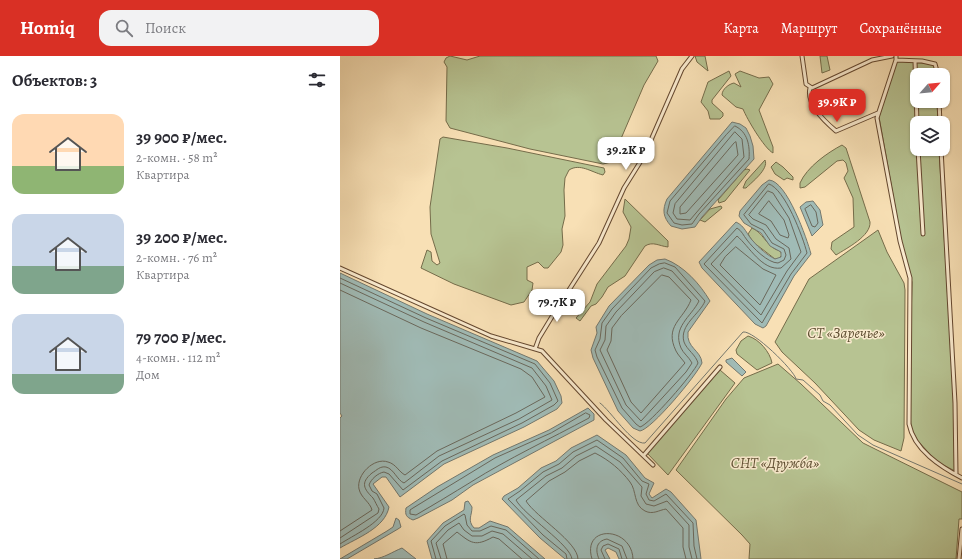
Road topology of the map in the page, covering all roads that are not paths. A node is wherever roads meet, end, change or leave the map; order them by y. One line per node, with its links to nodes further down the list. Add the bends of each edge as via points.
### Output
1 (692, 56): 14 (street, via 682,69 644,156 624,188 599,244 553,314)
2 (802, 56): 7 (street, via 806,84)
3 (892, 56): 7 (street, via 872,60)
4 (896, 58): 5 (street); 8 (street)
5 (915, 61): 6 (street, via 935,64); 9 (street)
6 (936, 68)
7 (810, 88): 8 (street, via 812,104 836,131)
8 (878, 113): 18 (street, via 900,241 910,278 908,400 911,432 931,458)
9 (917, 116)
10 (918, 156): 12 (street)
11 (941, 156): 18 (street)
12 (923, 234)
13 (340, 268): 14 (street, via 491,336)
14 (535, 349): 16 (street, via 547,356 606,420)
15 (720, 367): 16 (street)
16 (644, 455): 17 (street)
17 (653, 465)
18 (956, 474): 19 (street)
19 (962, 478)
20 (962, 529): 21 (street)
21 (959, 559)

